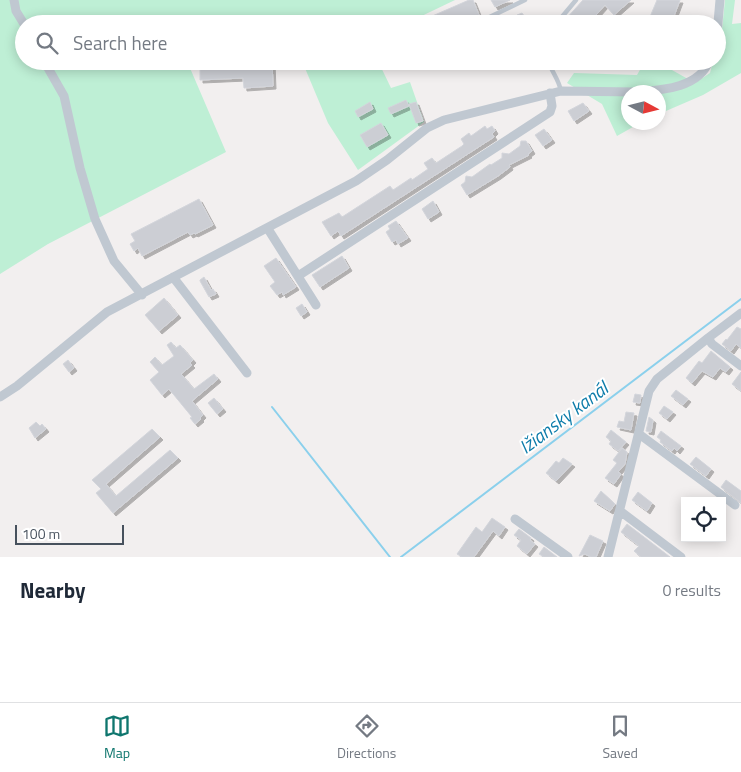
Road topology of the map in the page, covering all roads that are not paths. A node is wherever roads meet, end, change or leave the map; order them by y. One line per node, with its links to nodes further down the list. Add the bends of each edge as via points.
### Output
1 (14, 0): 5 (street)
2 (525, 0): 6 (lane)
3 (576, 0): 7 (lane)
4 (720, 0): 8 (street)
5 (18, 15)
6 (494, 15)
7 (564, 15)
8 (719, 15)
9 (49, 70): 19 (street, via 64,96 95,219 114,261)
10 (552, 70): 13 (lane)
11 (704, 70): 12 (street, via 687,83)
12 (666, 89)
13 (561, 91): 14 (street); 15 (street)
14 (621, 91)
15 (550, 93): 16 (street, via 444,120 427,128 356,181); 17 (street, via 550,112)
16 (268, 229): 17 (street); 18 (street)
17 (298, 276): 20 (street)
18 (173, 277): 19 (street); 24 (street)
19 (142, 295): 25 (street, via 107,312)
20 (316, 305)
21 (741, 314): 22 (street)
22 (708, 338): 23 (street); 26 (street, via 657,379 649,391)
23 (741, 366)
24 (247, 373)
25 (0, 397)
26 (639, 434): 27 (street); 28 (street)
27 (735, 505)
28 (620, 511): 31 (street); 32 (street)
29 (515, 519): 30 (street)
30 (568, 557)
31 (608, 557)
32 (681, 557)

